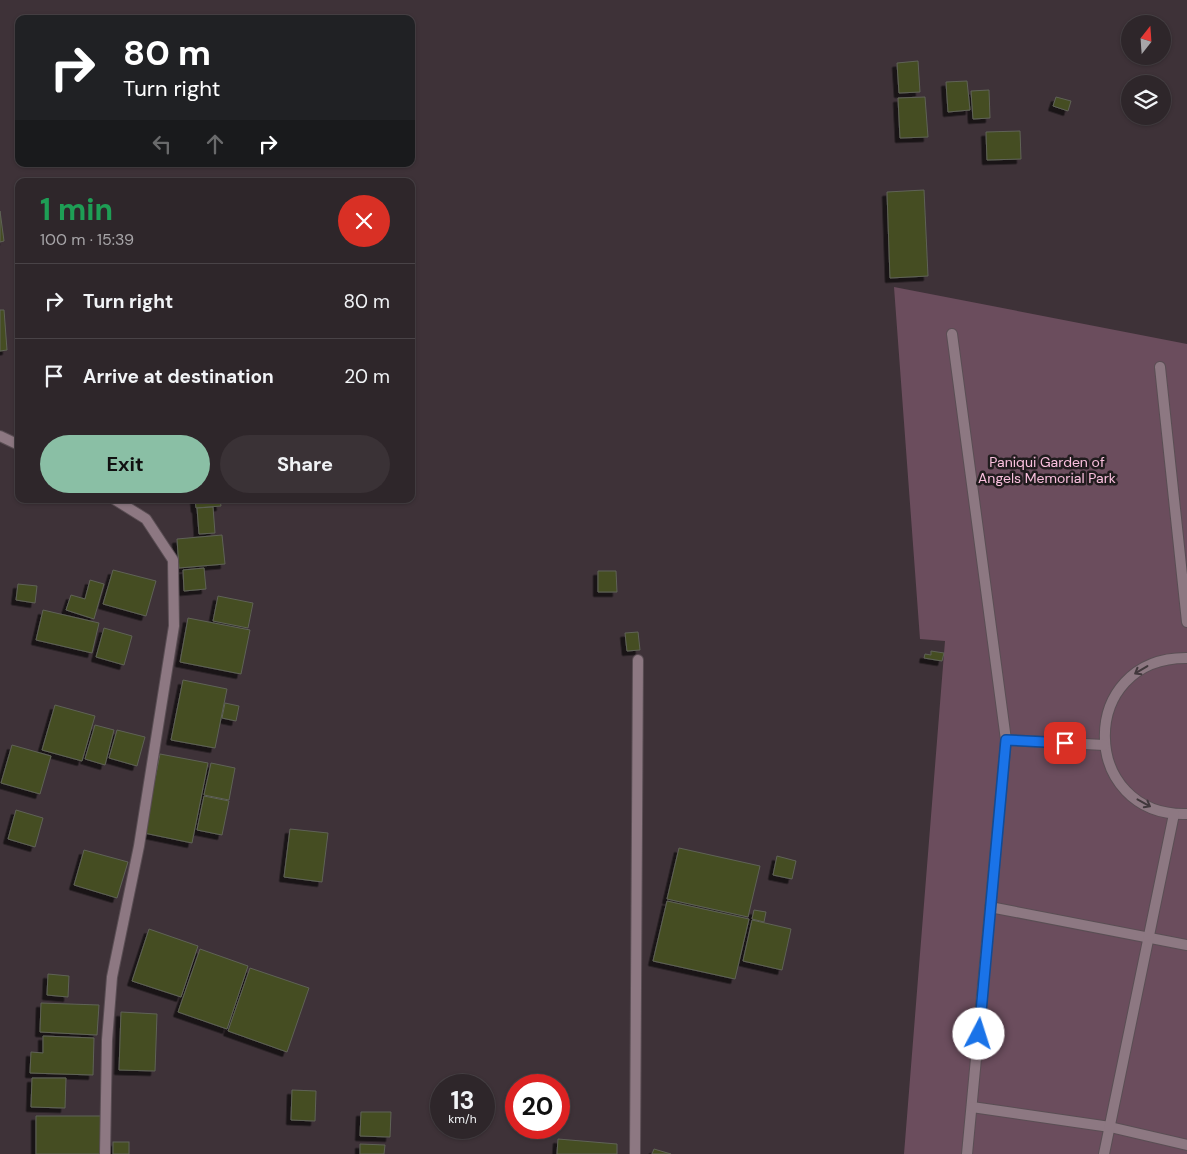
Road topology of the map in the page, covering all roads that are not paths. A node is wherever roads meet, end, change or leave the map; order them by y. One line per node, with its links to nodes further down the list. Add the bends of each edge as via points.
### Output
1 (952, 334): 9 (street)
2 (1160, 367): 6 (street)
3 (0, 436): 4 (street)
4 (15, 443)
5 (120, 503): 19 (street, via 146,519 173,560 174,626 139,846 112,977 107,1040)
6 (1187, 622)
7 (1187, 658): 10 (street, one-way to 10, via 1156,662 1126,680 1108,710)
8 (638, 660): 20 (street)
9 (1006, 740): 10 (street); 13 (street)
10 (1104, 745): 11 (street, one-way to 11, via 1108,762 1127,792 1149,806)
11 (1174, 814): 12 (street); 14 (street)
12 (1187, 814)
13 (990, 907): 14 (street); 16 (street)
14 (1149, 936): 15 (street); 17 (street)
15 (1187, 945)
16 (972, 1107): 17 (street); 21 (street)
17 (1110, 1127): 18 (street); 22 (street)
18 (1187, 1145)
19 (105, 1154)
20 (635, 1154)
21 (967, 1154)
22 (1104, 1154)

